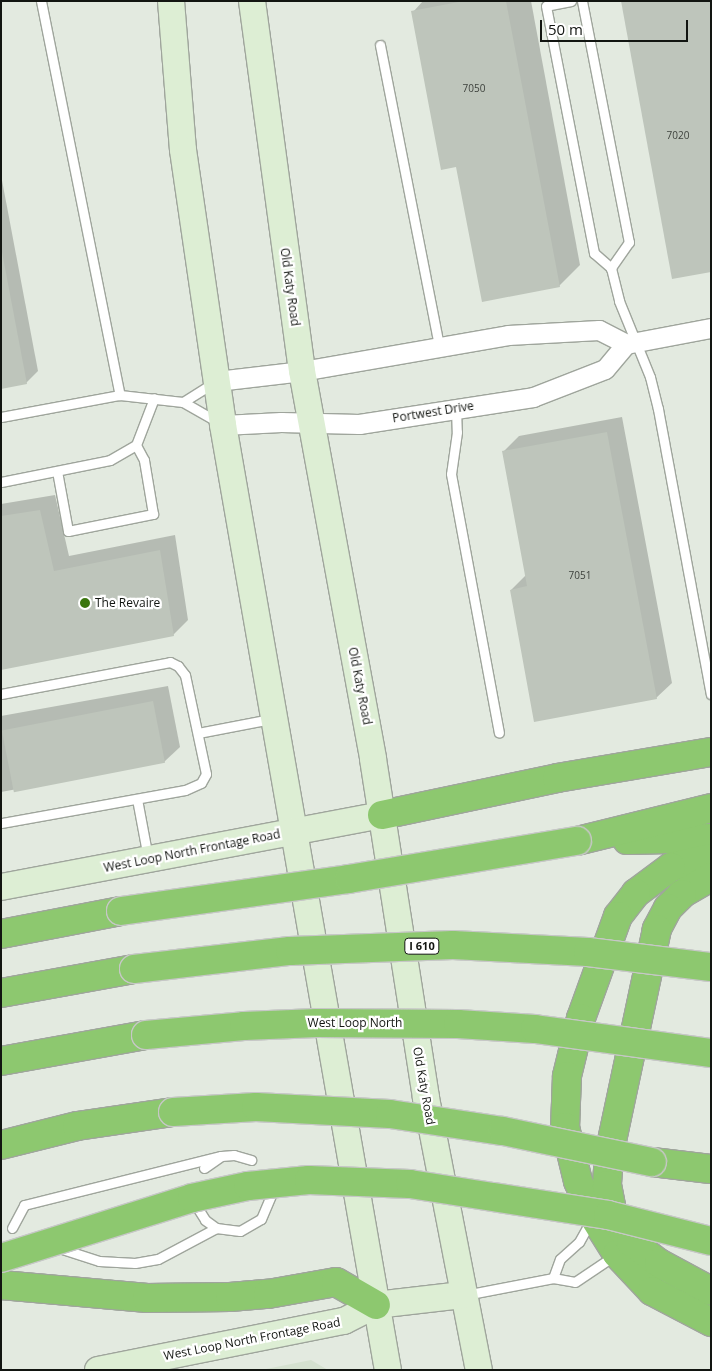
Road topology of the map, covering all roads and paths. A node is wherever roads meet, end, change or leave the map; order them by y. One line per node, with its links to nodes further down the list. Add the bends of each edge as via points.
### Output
1 (41, 1): 13 (lane)
2 (171, 1): 12 (main road, via 183,150)
3 (252, 1): 11 (main road, Old Katy Road)
4 (570, 1): 7 (lane, via 546,6 594,253)
5 (582, 1): 7 (lane, via 629,242)
6 (380, 45): 10 (lane)
7 (612, 268): 9 (lane)
8 (711, 328): 9 (street)
9 (630, 344): 10 (street, via 599,330 508,335); 16 (street, Portwest Drive, via 605,369 533,397); 24 (lane, via 650,377 658,409)
10 (439, 347): 11 (street)
11 (302, 371): 12 (street); 18 (main road, Old Katy Road)
12 (217, 381): 15 (lane); 19 (main road)
13 (120, 395): 14 (lane); 17 (lane)
14 (154, 398): 15 (lane); 20 (lane)
15 (183, 402): 19 (lane)
16 (456, 409): 18 (street, Portwest Drive, via 359,424); 27 (lane, via 457,432 451,474)
17 (1, 417)
18 (311, 422): 19 (street, Portwest Drive); 31 (main road, Old Katy Road)
19 (223, 425): 25 (main road)
20 (136, 446): 21 (lane, via 110,460); 21 (lane, via 144,460 153,514 68,531)
21 (57, 471): 22 (lane)
22 (1, 482)
23 (1, 694): 26 (lane, via 170,662 185,675)
24 (711, 694)
25 (274, 719): 26 (lane); 33 (main road)
26 (198, 733): 29 (lane, via 206,774 201,783 185,790)
27 (499, 734)
28 (711, 752): 31 (highway, via 557,778)
29 (137, 799): 32 (lane); 36 (lane)
30 (711, 808): 35 (highway)
31 (382, 815): 33 (main road, West Loop North Frontage Road); 64 (main road, Old Katy Road, via 426,1098)
32 (1, 823)
33 (294, 832): 36 (main road, West Loop North Frontage Road); 65 (main road)
34 (711, 838): 35 (highway)
35 (577, 841): 40 (highway, bridge, via 349,879 121,911)
36 (148, 858): 39 (main road, West Loop North Frontage Road)
37 (711, 858): 54 (highway, via 671,867 636,893 618,916 581,1018 567,1076 565,1127 578,1181)
38 (711, 877): 58 (highway, via 682,894 668,908 657,929 609,1155 607,1186)
39 (1, 887)
40 (1, 934)
41 (711, 967): 42 (highway, I 610, bridge, via 588,952 453,946 290,951 134,969)
42 (1, 993)
43 (711, 1053): 44 (highway, West Loop North, bridge, via 535,1029 458,1024 317,1023 146,1035)
44 (1, 1062)
45 (1, 1145): 48 (highway, bridge, via 77,1126 172,1112 256,1107 390,1114 503,1131)
46 (221, 1156): 47 (lane, via 234,1155); 49 (lane); 55 (lane, via 24,1205)
47 (251, 1160)
48 (684, 1167): 50 (highway); 51 (highway)
49 (204, 1168)
50 (711, 1169)
51 (711, 1179)
52 (271, 1195): 56 (lane, via 268,1209 251,1227 234,1232)
53 (197, 1207): 56 (lane, via 205,1220)
54 (592, 1214): 58 (highway); 61 (lane, via 588,1230 560,1259)
55 (12, 1228)
56 (216, 1228): 59 (lane, via 158,1259 134,1263 100,1261)
57 (711, 1241): 60 (highway, bridge, via 608,1215 410,1184 309,1180 248,1186 192,1198)
58 (624, 1248): 61 (lane, via 575,1282); 63 (highway); 66 (highway, via 652,1291)
59 (62, 1249)
60 (1, 1258)
61 (553, 1278): 64 (lane)
62 (1, 1285): 65 (highway, via 147,1298 221,1298 268,1294 336,1282)
63 (711, 1291)
64 (462, 1295): 65 (main road, West Loop North Frontage Road); 69 (main road, Old Katy Road)
65 (376, 1305): 67 (main road, West Loop North Frontage Road, via 344,1322); 68 (main road)
66 (711, 1322)
67 (98, 1370)
68 (388, 1370)
69 (479, 1370)

